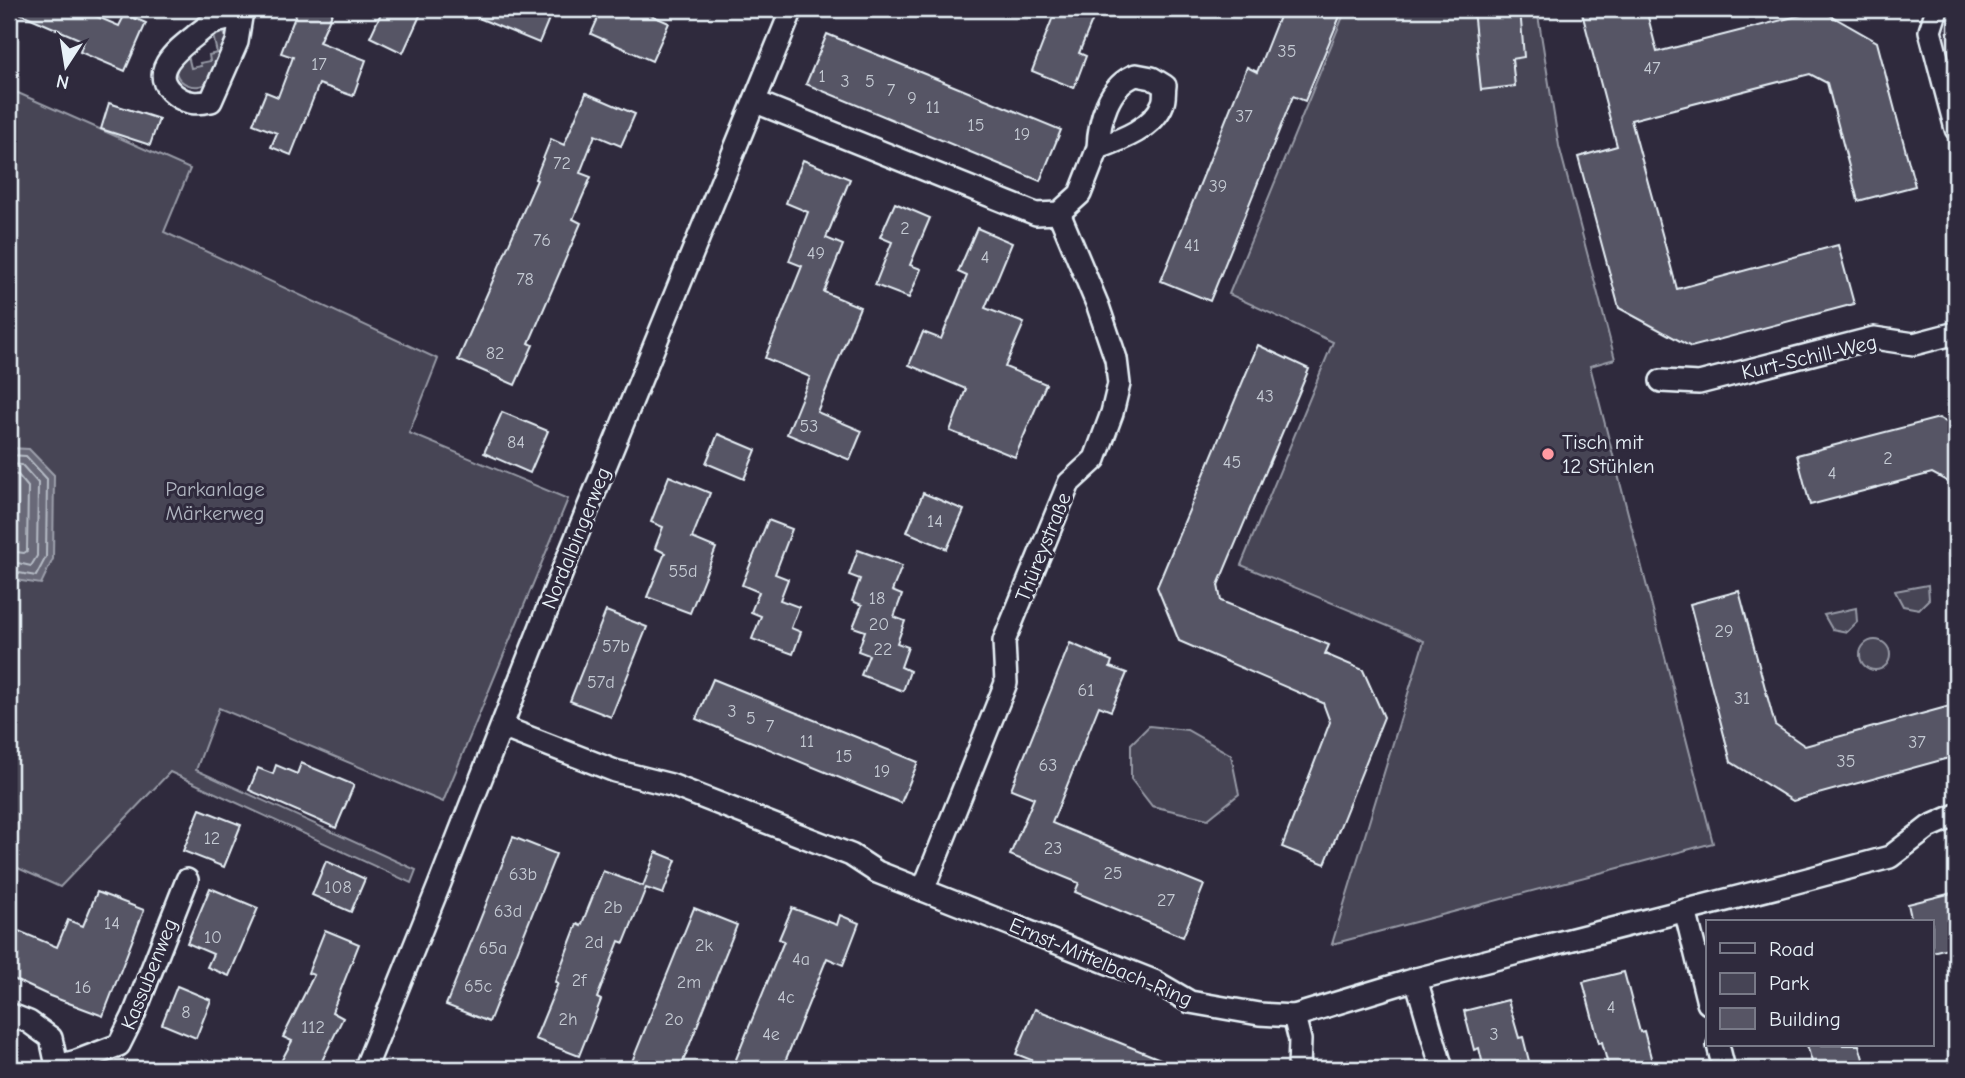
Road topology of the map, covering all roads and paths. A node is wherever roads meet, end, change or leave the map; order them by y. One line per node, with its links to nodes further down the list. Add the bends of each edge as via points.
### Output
1 (793, 9): 3 (street, Nordalbingerweg)
2 (1937, 9): 4 (street, via 1930,31)
3 (756, 102): 6 (street, via 1011,205 1036,214); 9 (street, Nordalbingerweg)
4 (1956, 129)
5 (1098, 148): 6 (street, via 1080,194)
6 (1059, 213): 12 (street, Thüreystraße, via 1101,316 1119,384 1095,459 1069,483 1004,642 1006,683)
7 (1956, 333): 8 (street, Kurt-Schill-Weg, via 1914,344 1874,338 1699,383)
8 (1661, 381)
9 (502, 727): 12 (street, Ernst-Mittelbach-Ring, via 615,771 671,785 851,855 877,872); 20 (street, Nordalbingerweg)
10 (1956, 815): 13 (street, Ernst-Mittelbach-Ring, via 1929,827 1890,857)
11 (187, 880): 19 (street, Kassubenweg, via 119,1045)
12 (923, 890): 17 (street, Ernst-Mittelbach-Ring, via 1154,981 1190,1002)
13 (1685, 910): 14 (street, Ernst-Mittelbach-Ring); 15 (street)
14 (1416, 979): 17 (street, Ernst-Mittelbach-Ring); 22 (street)
15 (1706, 995)
16 (9, 1014): 19 (street, Kassubenweg, via 51,1038)
17 (1294, 1016): 21 (street, via 1300,1041)
18 (1718, 1046): 23 (street)
19 (56, 1068)
20 (365, 1069)
21 (1299, 1069)
22 (1442, 1069)
23 (1724, 1069)

